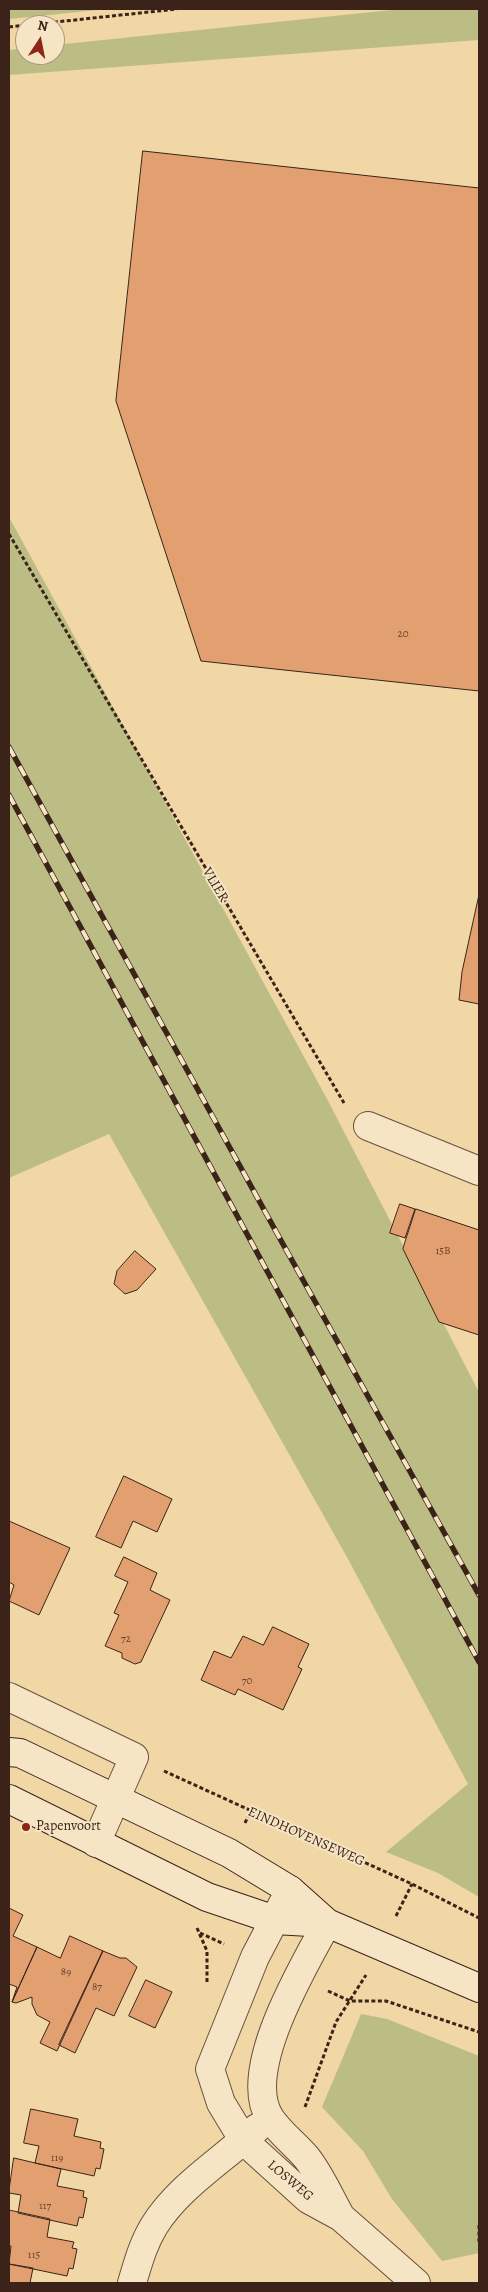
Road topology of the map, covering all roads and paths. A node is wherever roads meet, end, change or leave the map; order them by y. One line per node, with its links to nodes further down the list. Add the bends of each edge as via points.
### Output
1 (177, 9): 2 (path)
2 (65, 21)
3 (9, 534): 4 (path, VLIER, via 344,1102)
4 (368, 1126): 5 (street)
5 (479, 1171)
6 (9, 1697): 8 (street)
7 (9, 1752): 10 (street, via 20,1754)
8 (134, 1757): 10 (street); 12 (path, EINDHOVENSEWEG)
9 (9, 1799): 11 (street)
10 (115, 1799): 11 (street); 13 (street, via 229,1853)
11 (96, 1843): 15 (street, via 207,1897)
12 (412, 1884): 14 (path, EINDHOVENSEWEG); 17 (path)
13 (290, 1890): 15 (street); 16 (street)
14 (479, 1918)
15 (275, 1920): 16 (street); 21 (street, via 255,1957 210,2069 221,2103)
16 (327, 1923): 17 (street); 19 (street, via 286,2001 263,2062 262,2093)
17 (380, 1947): 18 (street); 20 (path, via 336,2022 299,2122)
18 (479, 1988)
19 (269, 2117): 20 (street, LOSWEG); 21 (street)
20 (287, 2137): 22 (street, LOSWEG, via 307,2158)
21 (244, 2141): 22 (street, LOSWEG, via 308,2199); 25 (street, via 208,2168 154,2225 142,2249)
22 (341, 2217): 26 (street, LOSWEG)
23 (479, 2225): 24 (path)
24 (479, 2244)
25 (132, 2283)
26 (416, 2283)

